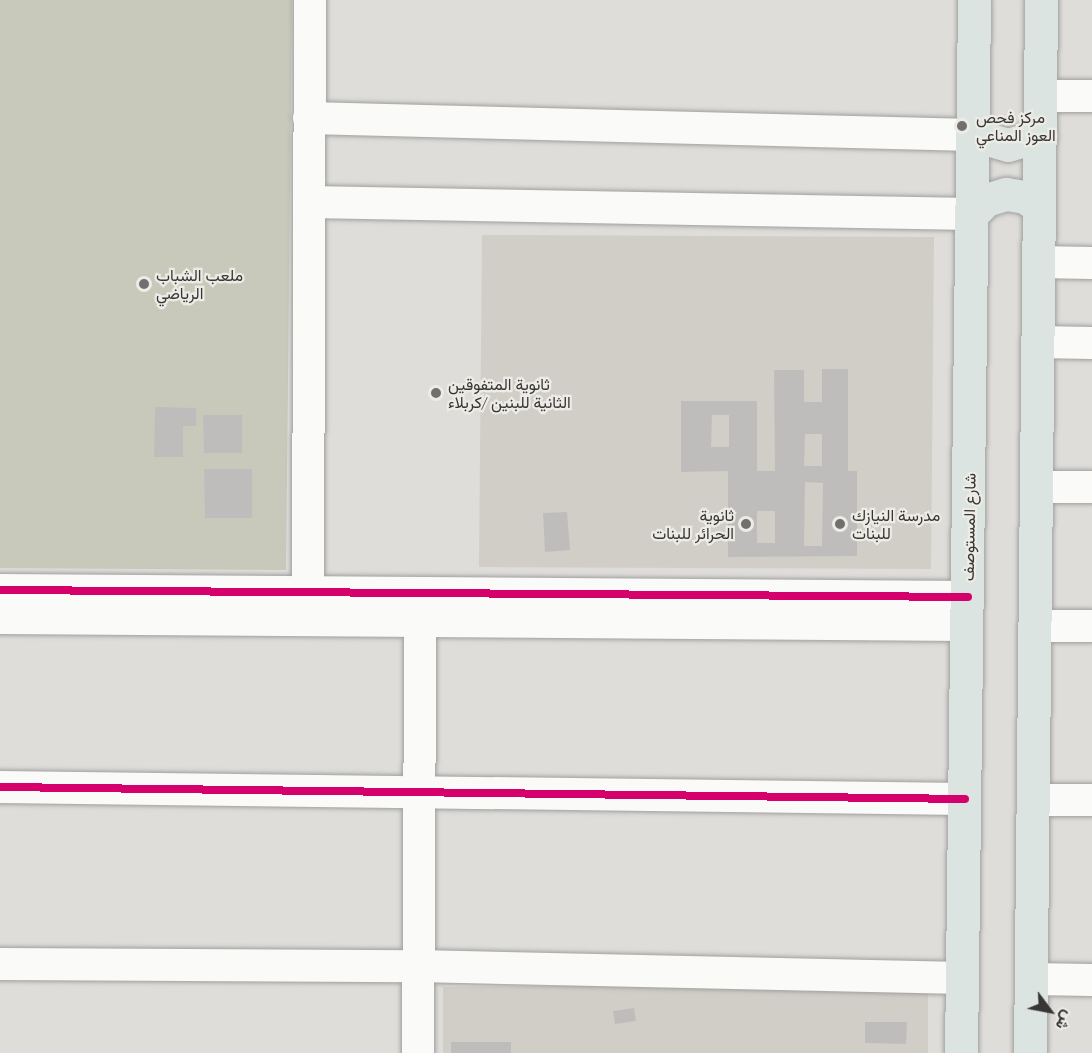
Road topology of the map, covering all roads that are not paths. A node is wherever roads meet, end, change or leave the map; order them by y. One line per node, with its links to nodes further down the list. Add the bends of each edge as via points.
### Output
1 (310, 0): 6 (street)
2 (974, 0): 7 (main road, شارع المستوصف)
3 (1041, 0): 4 (main road)
4 (1040, 96): 5 (street); 8 (main road)
5 (1092, 96)
6 (309, 118): 7 (street); 9 (street)
7 (974, 135): 8 (main road, via 1008,145); 11 (main road, شارع المستوصف)
8 (1040, 135): 10 (main road)
9 (309, 202): 11 (street); 18 (street)
10 (1039, 207): 11 (main road, via 1025,197 1005,194 986,200); 12 (main road)
11 (972, 214): 21 (main road, شارع المستوصف)
12 (1038, 262): 13 (street); 14 (main road)
13 (1092, 263)
14 (1038, 342): 15 (street); 16 (main road)
15 (1092, 343)
16 (1036, 487): 17 (street); 24 (main road)
17 (1092, 487)
18 (308, 589): 20 (street); 21 (street)
19 (0, 590): 20 (street)
20 (112, 603): 22 (street); 23 (street)
21 (951, 611): 23 (street); 28 (main road, شارع المستوصف)
22 (0, 618)
23 (420, 618): 27 (street)
24 (1035, 626): 25 (street); 29 (main road)
25 (1092, 626)
26 (0, 788): 27 (street)
27 (419, 792): 28 (street); 32 (street)
28 (965, 799): 33 (main road, شارع المستوصف)
29 (1033, 800): 30 (street); 34 (main road)
30 (1092, 800)
31 (0, 964): 32 (street)
32 (418, 966): 33 (street); 36 (street)
33 (963, 978): 37 (main road, شارع المستوصف)
34 (1031, 980): 35 (street); 38 (main road)
35 (1092, 980)
36 (418, 1053)
37 (961, 1053)
38 (1030, 1053)

